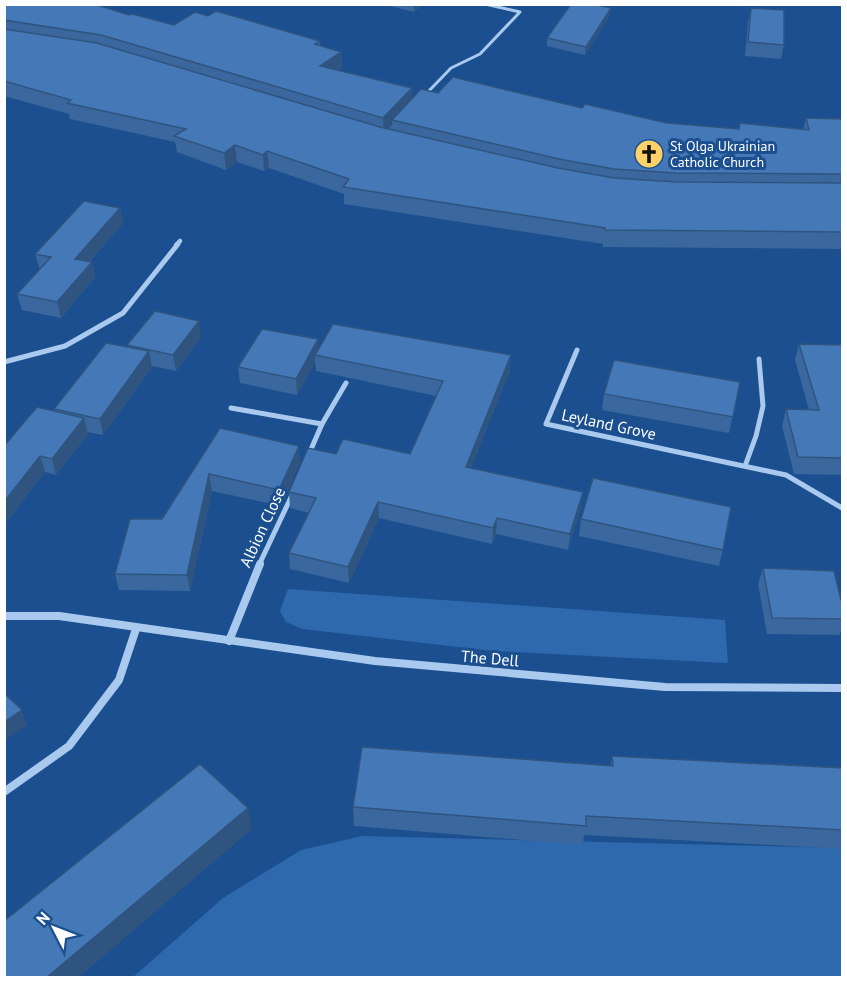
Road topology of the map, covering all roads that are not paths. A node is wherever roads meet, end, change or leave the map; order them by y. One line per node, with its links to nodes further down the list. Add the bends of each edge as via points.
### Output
1 (485, 4): 3 (lane)
2 (526, 7): 3 (lane)
3 (520, 12): 4 (lane, via 480,54 451,68)
4 (421, 100)
5 (180, 241): 8 (street, via 123,313 65,346)
6 (577, 350): 13 (street, Leyland Grove, via 546,424)
7 (759, 359): 13 (street, via 763,406)
8 (4, 362)
9 (346, 383): 11 (street)
10 (231, 408): 11 (street)
11 (322, 424): 12 (street)
12 (306, 463)
13 (745, 466): 15 (street, Leyland Grove, via 786,475)
14 (298, 482): 18 (street, Albion Close)
15 (843, 508)
16 (4, 616): 17 (street, The Dell, via 59,616)
17 (136, 629): 18 (street, The Dell); 20 (street, via 119,680 69,746)
18 (229, 641): 19 (street, The Dell, via 375,661 665,687)
19 (843, 688)
20 (4, 792)

